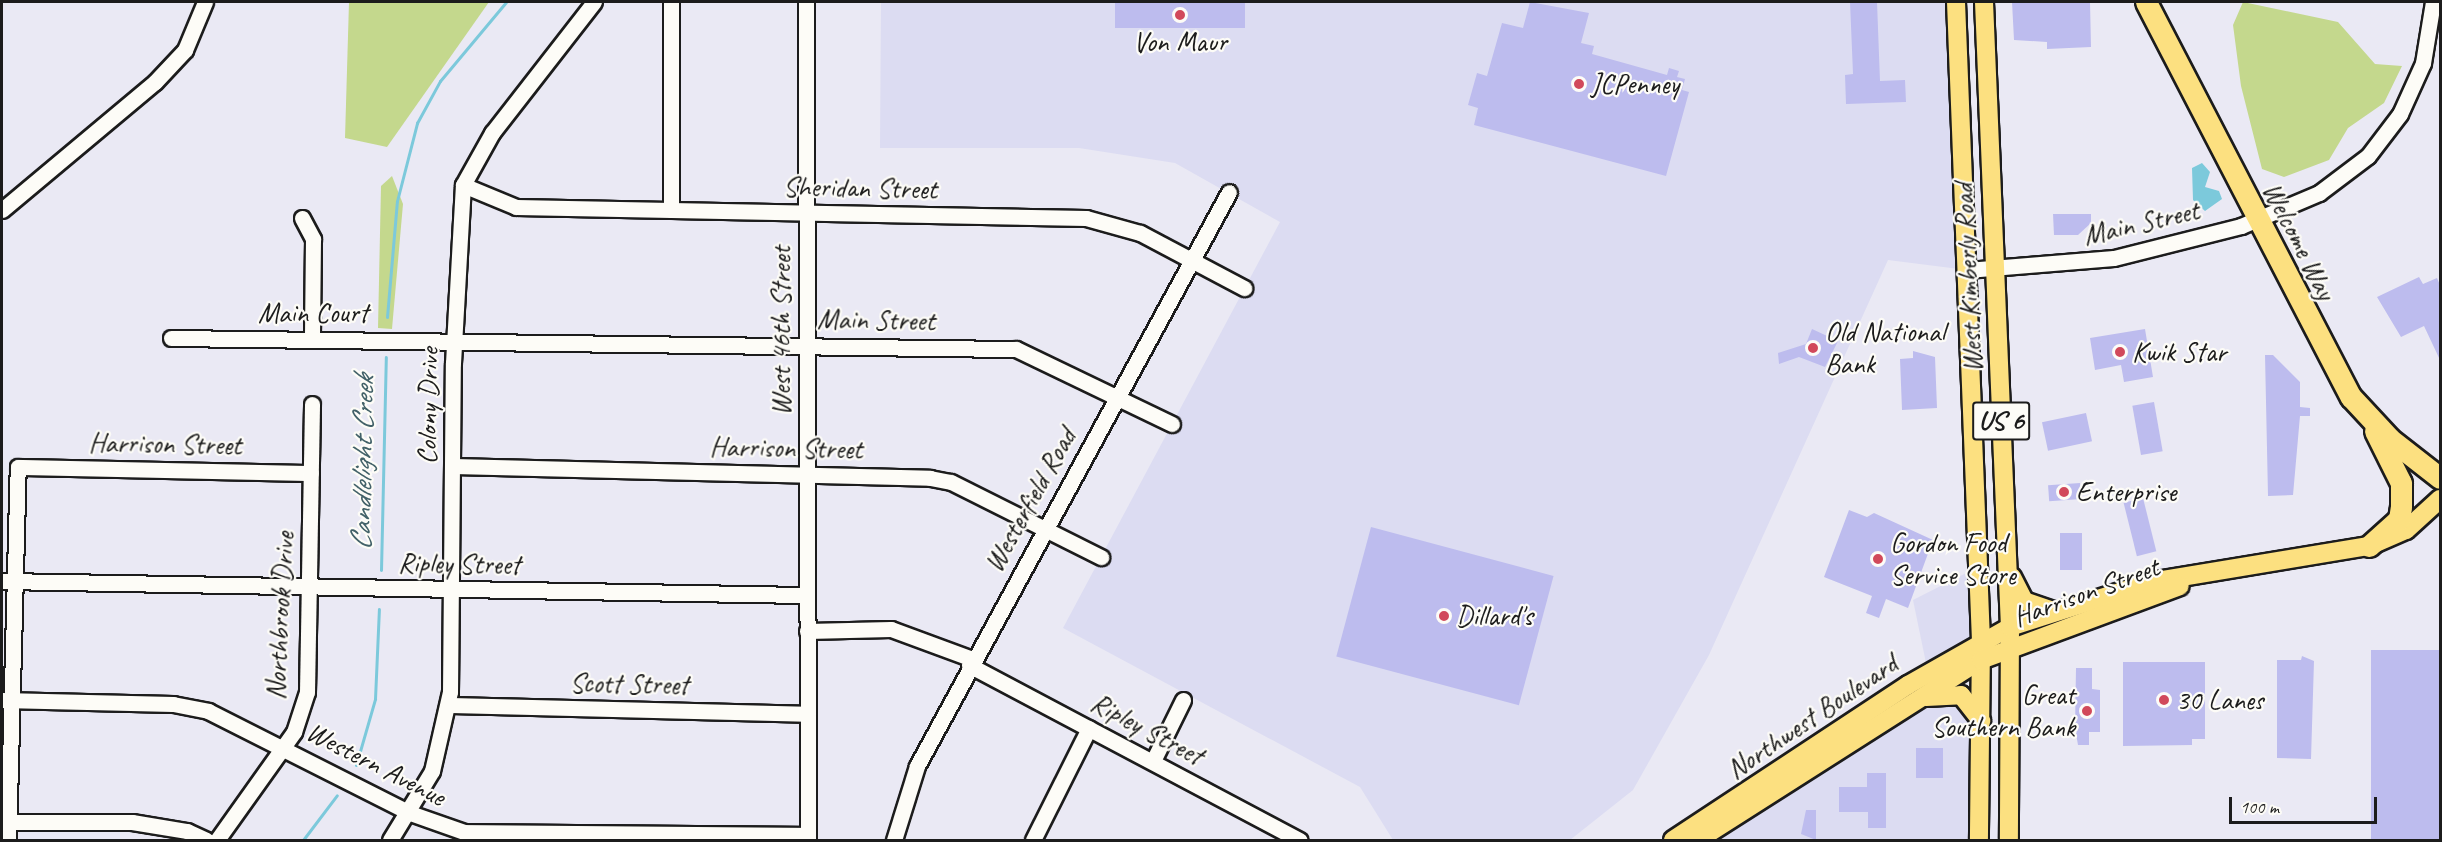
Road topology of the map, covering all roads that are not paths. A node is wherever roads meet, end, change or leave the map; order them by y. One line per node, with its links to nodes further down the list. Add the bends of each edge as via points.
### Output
1 (205, 2): 11 (street, via 185,50 155,82)
2 (594, 2): 9 (street, Colony Drive, via 492,133)
3 (671, 2): 12 (street)
4 (806, 2): 13 (street, West 46th Street)
5 (1956, 2): 18 (main road, West Kimberly Road / US 6)
6 (1984, 2): 17 (main road, West Kimberly Road / US 6)
7 (2146, 2): 15 (highway, Welcome Way)
8 (2433, 2): 15 (street, Main Street, via 2423,63 2400,114 2368,156 2319,193)
9 (464, 185): 12 (street, Sheridan Street, via 516,207); 22 (street, Colony Drive)
10 (1229, 192): 16 (street, Westerfield Road)
11 (2, 210)
12 (671, 210): 13 (street, Sheridan Street)
13 (807, 213): 16 (street, Sheridan Street, via 1086,218 1140,233); 23 (street, West 46th Street)
14 (302, 218): 21 (street, via 313,239)
15 (2256, 220): 17 (street, Main Street, via 2095,262); 26 (highway, Welcome Way, via 2329,359)
16 (1191, 260): 19 (street, Sheridan Street); 24 (street, Westerfield Road)
17 (1995, 268): 18 (street, Main Street); 37 (main road, West Kimberly Road / US 6)
18 (1967, 270): 46 (main road, West Kimberly Road / US 6)
19 (1244, 288)
20 (171, 338): 21 (street, Main Court)
21 (312, 338): 22 (street, Main Court)
22 (454, 339): 23 (street, Main Street); 28 (street, Colony Drive)
23 (806, 344): 24 (street, Main Street, via 1016,348); 30 (street, West 46th Street)
24 (1117, 394): 27 (street, Main Street); 34 (street, Westerfield Road)
25 (312, 404): 29 (street, Northbrook Drive)
26 (2371, 419): 31 (highway, Welcome Way); 35 (highway, via 2402,483 2399,519)
27 (1172, 424)
28 (453, 466): 30 (street, Harrison Street); 41 (street, Colony Drive)
29 (311, 473): 39 (street, Harrison Street, via 18,467); 40 (street, Northbrook Drive)
30 (807, 476): 34 (street, Harrison Street, via 951,482); 42 (street, West 46th Street)
31 (2440, 478)
32 (2440, 499): 35 (main road, Harrison Street, via 2406,530)
33 (2440, 512): 35 (main road, Harrison Street, via 2400,544)
34 (1044, 527): 36 (street, Harrison Street); 49 (street, Westerfield Road)
35 (2369, 546): 38 (main road, Harrison Street)
36 (1101, 557)
37 (2008, 560): 43 (main road, via 2024,601); 44 (main road, West Kimberly Road / US 6)
38 (2209, 574): 43 (main road, Harrison Street, via 2151,582); 47 (main road, Harrison Street)
39 (8, 581): 40 (street, Ripley Street); 52 (street)
40 (310, 587): 41 (street, Ripley Street); 57 (street, Northbrook Drive, via 307,692)
41 (452, 590): 42 (street, Ripley Street); 53 (street, Colony Drive)
42 (807, 595): 45 (street, West 46th Street)
43 (2055, 611): 44 (main road, Harrison Street)
44 (2010, 627): 46 (main road, Harrison Street); 47 (main road, West Kimberly Road / US 6)
45 (807, 631): 49 (street, Ripley Street, via 891,629); 54 (street, West 46th Street)
46 (1981, 641): 48 (main road, West Kimberly Road / US 6); 69 (main road, Northwest Boulevard)
47 (2011, 648): 48 (main road, Harrison Street); 72 (main road, West Kimberly Road / US 6)
48 (1981, 660): 51 (main road, Northwest Boulevard); 55 (main road, West Kimberly Road / US 6)
49 (971, 662): 56 (street, Ripley Street); 66 (street, Westerfield Road, via 917,766)
50 (1183, 700): 58 (street)
51 (1913, 700): 55 (main road, via 1956,694 1975,707); 70 (main road, Northwest Boulevard)
52 (7, 701): 57 (street, Western Avenue, via 173,704 208,711); 60 (street)
53 (448, 705): 54 (street, Scott Street); 59 (street, Colony Drive, via 432,771)
54 (808, 714): 61 (street, West 46th Street)
55 (1981, 722): 71 (main road, West Kimberly Road / US 6)
56 (1089, 728): 58 (street, Ripley Street); 67 (street)
57 (285, 747): 59 (street, Western Avenue); 64 (street, Northbrook Drive)
58 (1153, 761): 68 (street, Ripley Street)
59 (410, 813): 61 (street, Western Avenue, via 464,832); 65 (street, Colony Drive)
60 (9, 822): 62 (street); 63 (street, via 132,822 187,831)
61 (808, 838)
62 (8, 840)
63 (206, 840)
64 (217, 840)
65 (390, 840)
66 (894, 840)
67 (1033, 840)
68 (1300, 840)
69 (1673, 840)
70 (1698, 840)
71 (1979, 840)
72 (2009, 840)

